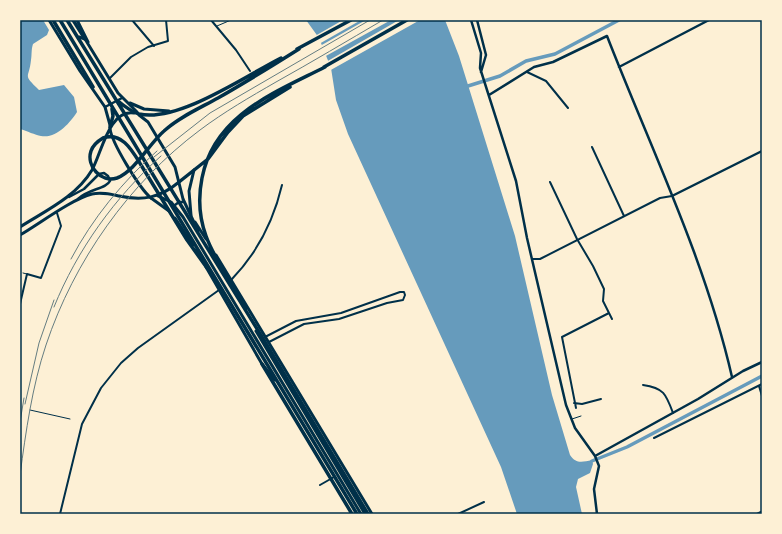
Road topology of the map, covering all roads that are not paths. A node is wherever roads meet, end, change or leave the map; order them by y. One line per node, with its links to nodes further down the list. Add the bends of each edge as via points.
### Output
1 (49, 20): 28 (main road, via 80,71)
2 (53, 20): 28 (highway)
3 (60, 20): 33 (highway); 68 (highway)
4 (68, 20): 17 (highway); 74 (highway)
5 (74, 20): 18 (highway)
6 (77, 20): 20 (main road)
7 (132, 20): 19 (street)
8 (166, 20): 19 (street, via 168,41)
9 (211, 20): 16 (street)
10 (231, 20): 16 (lane)
11 (351, 20): 21 (highway)
12 (407, 20): 22 (highway)
13 (471, 20): 26 (street, via 481,53)
14 (477, 20): 26 (street, via 486,54)
15 (709, 20): 23 (street)
16 (217, 26): 24 (street)
17 (78, 37): 18 (main road); 31 (highway)
18 (85, 39): 20 (main road)
19 (154, 46): 27 (street, via 131,57)
20 (90, 47): 27 (main road)
21 (299, 49): 39 (highway, via 200,102); 68 (highway, via 172,124 155,139 138,159 134,164 129,169 118,177 108,178 96,173 90,162 91,151 96,142 106,137 116,137 127,145 136,156 138,161 187,240)
22 (325, 67): 44 (highway, via 246,114 230,129 208,159); 74 (highway, via 257,102 234,119 216,140 202,174 199,203 206,235)
23 (619, 67): 25 (street, via 607,36); 49 (street)
24 (250, 71)
25 (527, 72): 29 (street); 37 (street, via 546,81)
26 (481, 73): 29 (street)
27 (110, 78): 30 (main road)
28 (93, 87): 35 (main road)
29 (489, 95): 61 (street, via 516,181)
30 (122, 98): 31 (street); 32 (main road)
31 (117, 100): 33 (street); 34 (highway)
32 (125, 101): 36 (main road); 38 (main road)
33 (110, 104): 35 (street); 41 (highway, via 113,114)
34 (122, 105): 36 (main road); 40 (highway)
35 (105, 107): 41 (main road)
36 (132, 108): 38 (main road); 40 (main road)
37 (568, 108)
38 (144, 109): 39 (main road)
39 (171, 112): 40 (highway)
40 (138, 114): 41 (main road, via 128,112 114,120); 45 (main road, via 148,122 172,163)
41 (110, 127): 50 (main road, via 90,172); 51 (main road, via 115,143 141,187)
42 (592, 147): 57 (street)
43 (762, 151): 49 (street)
44 (194, 170): 45 (highway); 56 (main road, via 189,191)
45 (179, 182): 48 (main road); 53 (main road)
46 (550, 182): 60 (street)
47 (282, 185): 67 (street, via 278,204 265,232 245,264)
48 (158, 196): 51 (main road); 54 (main road)
49 (672, 196): 57 (street, via 660,198); 79 (street, via 693,245 717,317)
50 (68, 197): 52 (street, via 84,189 100,174 108,176 110,181 107,185 89,191); 58 (main road)
51 (151, 198): 52 (main road, via 140,199 103,193); 64 (main road, via 175,217)
52 (76, 201): 55 (main road)
53 (184, 202): 54 (street); 56 (main road)
54 (174, 205): 62 (main road)
55 (57, 213): 59 (main road); 65 (street, via 61,226 41,278)
56 (191, 216): 67 (main road); 104 (main road)
57 (624, 216): 60 (street)
58 (20, 227)
59 (20, 235)
60 (577, 239): 61 (street, via 540,259); 72 (street, via 604,290 603,301)
61 (532, 259): 91 (street)
62 (210, 261): 64 (main road); 66 (main road)
63 (23, 273): 65 (lane)
64 (210, 273): 69 (main road)
65 (27, 274): 70 (street)
66 (219, 277): 69 (main road); 78 (main road)
67 (232, 279): 74 (main road)
68 (218, 281): 102 (highway)
69 (219, 290): 77 (main road); 100 (street, via 138,348 121,363 101,388 87,411 81,428)
70 (20, 301): 71 (street)
71 (20, 304)
72 (609, 313): 73 (street); 85 (street, via 562,337)
73 (612, 319)
74 (264, 337): 75 (main road); 75 (street, via 296,321 341,313 404,292 403,300 339,319 304,324); 104 (highway)
75 (268, 342): 105 (main road)
76 (762, 362): 79 (street)
77 (262, 364): 78 (main road); 93 (main road); 101 (highway)
78 (274, 369): 92 (main road)
79 (732, 378): 88 (street)
80 (762, 384): 82 (street)
81 (643, 385): 88 (street, via 660,389 668,398)
82 (759, 386): 83 (street); 94 (street)
83 (762, 396)
84 (601, 399): 85 (street, via 582,404)
85 (574, 403): 86 (street)
86 (576, 408)
87 (30, 410): 90 (lane)
88 (673, 413): 95 (street)
89 (581, 416): 91 (lane)
90 (70, 419)
91 (571, 420): 95 (street, via 577,433)
92 (309, 427): 93 (main road); 103 (main road)
93 (310, 438): 96 (main road)
94 (654, 438)
95 (596, 457): 107 (street, via 599,471 594,489)
96 (334, 477): 97 (street); 102 (main road)
97 (320, 485)
98 (484, 502): 106 (street)
99 (761, 512): 108 (street)
100 (60, 514)
101 (352, 514)
102 (357, 514)
103 (361, 514)
104 (366, 514)
105 (372, 514)
106 (458, 514)
107 (597, 514)
108 (757, 514)

